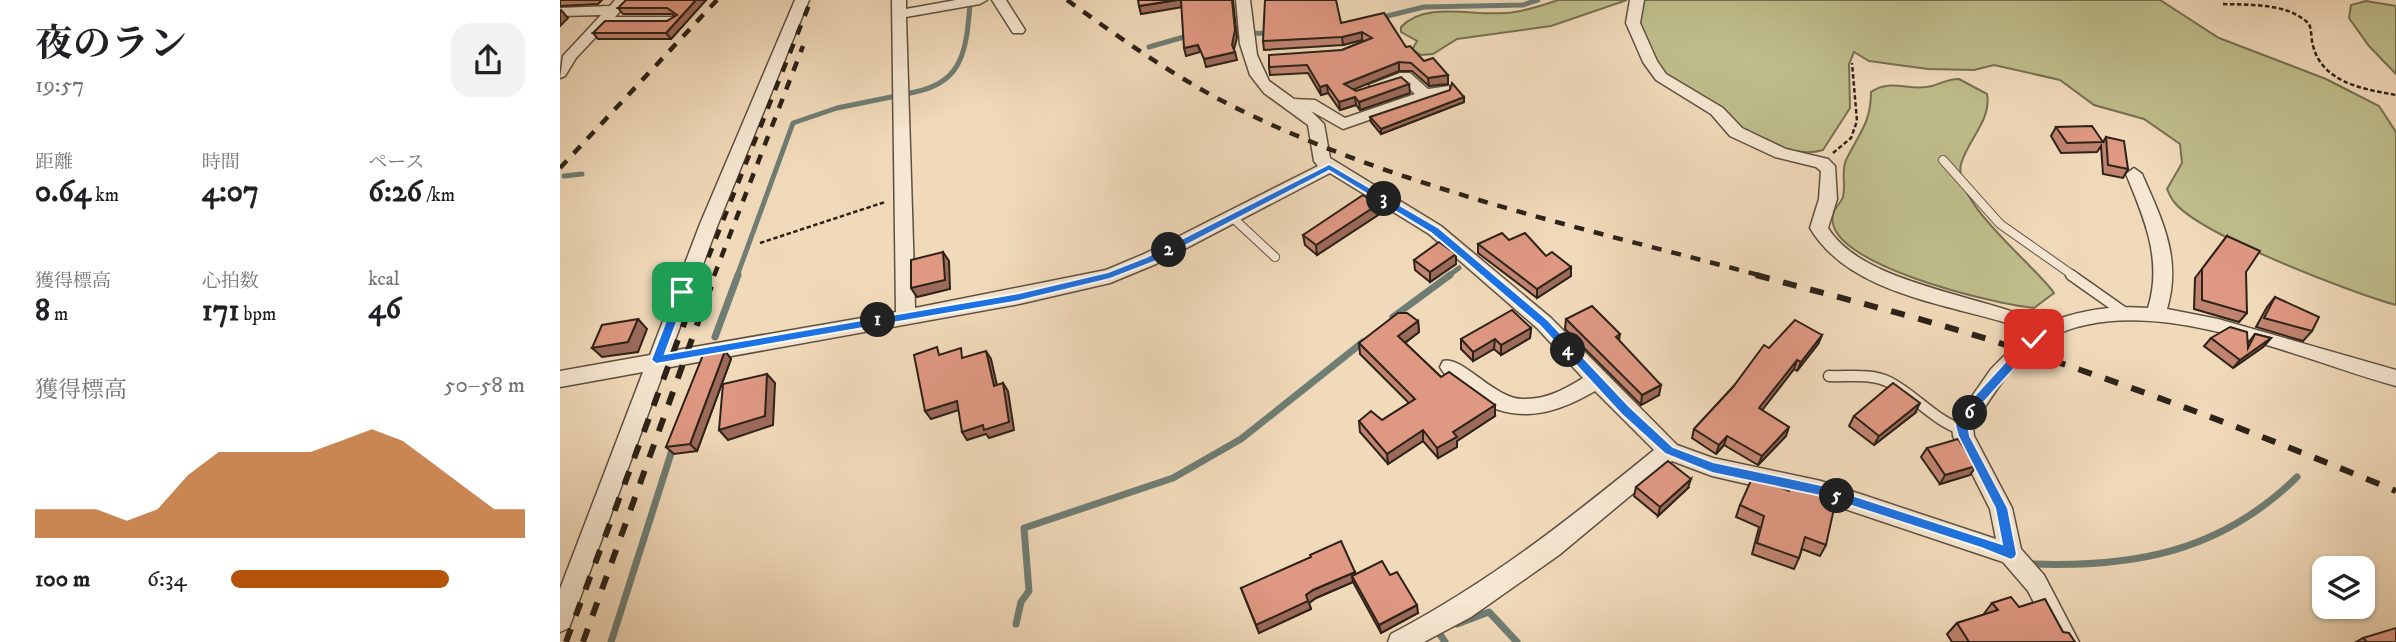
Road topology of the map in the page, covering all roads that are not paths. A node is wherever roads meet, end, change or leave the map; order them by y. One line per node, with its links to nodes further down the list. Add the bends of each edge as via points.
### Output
1 (802, 0): 27 (street)
2 (980, 0): 6 (street)
3 (999, 0): 10 (street)
4 (1242, 0): 17 (street, via 1247,33 1264,84)
5 (1637, 0): 26 (street, via 1633,23 1661,77 1717,111 1736,132 1781,153 1822,163 1829,170 1831,182 1819,228 1826,243 1865,268 1907,286 2015,318)
6 (899, 7): 25 (street)
7 (613, 11): 8 (street); 9 (street); 11 (street)
8 (560, 12)
9 (672, 21)
10 (1018, 30)
11 (581, 45): 12 (street); 13 (street)
12 (560, 53)
13 (560, 73)
14 (1444, 89): 16 (street)
15 (1356, 92): 16 (street, via 1405,76)
16 (1426, 96): 17 (street, via 1343,124 1309,103)
17 (1288, 102): 19 (street, via 1316,124 1319,154)
18 (1943, 160): 23 (lane, via 2006,229)
19 (1329, 167): 21 (street); 32 (street, via 1435,230 1544,323)
20 (2134, 174): 24 (street, via 2165,270)
21 (1233, 218): 22 (lane); 25 (street, via 1110,275 1019,297)
22 (1275, 257)
23 (2125, 313): 24 (street); 26 (street, via 2084,317)
24 (2156, 314): 30 (street, via 2197,320)
25 (906, 315): 27 (street)
26 (2043, 332): 33 (street, via 1979,398)
27 (656, 360): 31 (street); 36 (street)
28 (1450, 367): 32 (street, via 1483,395 1513,407 1549,407)
29 (1829, 376): 33 (lane, via 1880,379 1937,421)
30 (2396, 378)
31 (560, 379)
32 (1597, 380): 34 (street)
33 (1962, 430): 35 (street, via 2001,508)
34 (1669, 451): 35 (street, via 1712,467 1821,491); 37 (street, via 1551,548 1462,609)
35 (2011, 554): 38 (street, via 2036,583)
36 (560, 620)
37 (1400, 642)
38 (2067, 642)

